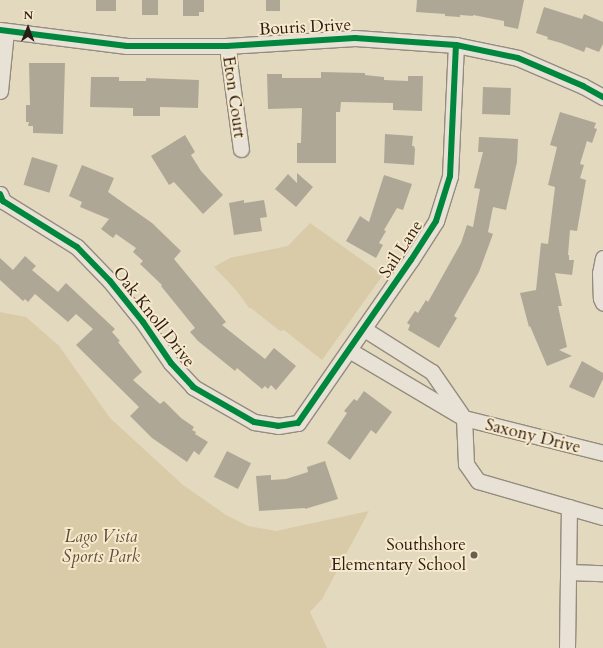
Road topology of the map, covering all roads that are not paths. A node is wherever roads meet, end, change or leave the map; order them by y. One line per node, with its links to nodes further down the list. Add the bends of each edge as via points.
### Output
1 (3, 30): 3 (street, Bouris Drive, via 127,46); 4 (street)
2 (456, 45): 3 (street, Bouris Drive, via 355,38); 5 (street, Bouris Drive, via 518,58); 10 (street, Sail Lane, via 450,176 436,221)
3 (228, 46): 6 (street, Eton Court)
4 (0, 91)
5 (603, 97)
6 (242, 149)
7 (0, 194): 15 (street, Oak Knoll Drive, via 3,201 77,248 110,281 143,322 171,363 193,387 254,422)
8 (603, 258): 9 (street, via 600,279)
9 (603, 303)
10 (364, 329): 11 (street, Sail Lane); 12 (street, Saxony Drive)
11 (349, 350): 13 (street, Saxony Drive); 15 (street, Sail Lane, via 298,422)
12 (412, 359): 13 (street); 14 (street, Saxony Drive, via 432,372)
13 (398, 380): 14 (street, Saxony Drive)
14 (464, 418): 16 (street, Saxony Drive); 17 (street, via 466,464 478,481)
15 (278, 426)
16 (603, 453)
17 (569, 507): 18 (street); 19 (street)
18 (603, 518)
19 (568, 572): 20 (street); 21 (street)
20 (603, 573)
21 (567, 648)

